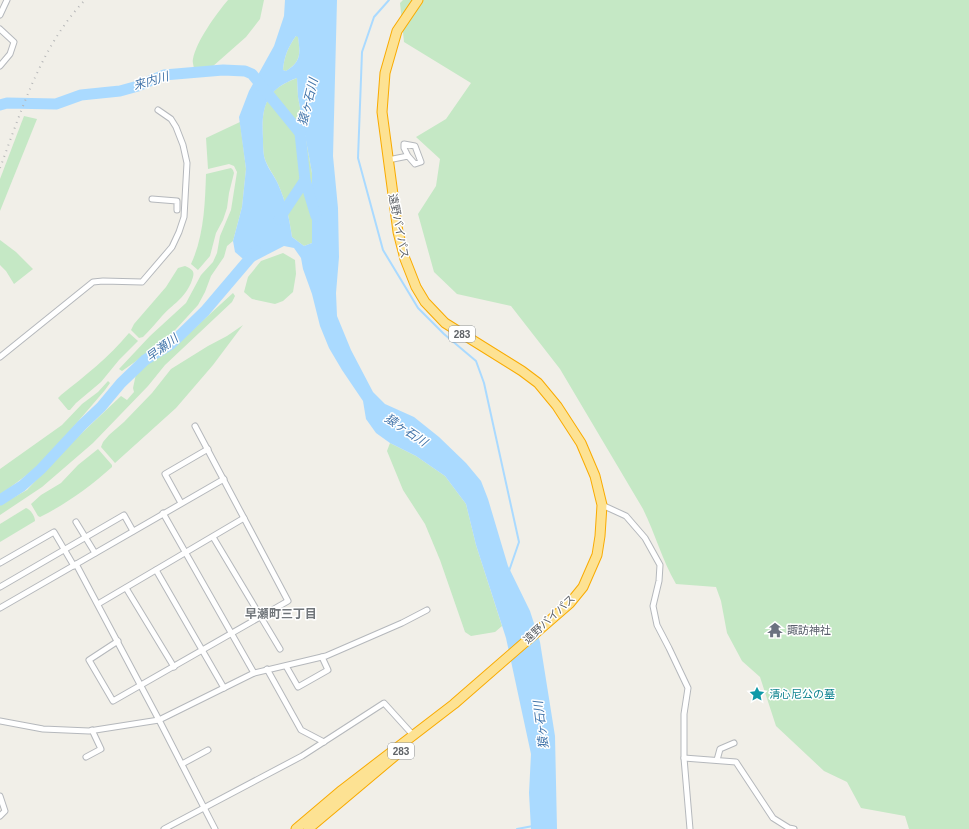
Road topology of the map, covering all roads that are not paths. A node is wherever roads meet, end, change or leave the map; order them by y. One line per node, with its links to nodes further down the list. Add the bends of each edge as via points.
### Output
1 (7, 0): 3 (street)
2 (418, 0): 8 (highway, 遠野バイパス / 283, via 397,32 385,73 382,112)
3 (0, 15)
4 (0, 30): 5 (street, via 14,42 10,54)
5 (0, 66)
6 (158, 110): 11 (street, via 172,119 187,163 184,217 172,247 142,282 93,282)
7 (408, 156): 8 (street)
8 (388, 160): 16 (highway, 遠野バイパス / 283, via 398,232 416,287 445,323 538,383 557,406 581,444 595,476)
9 (152, 199): 10 (street, via 177,201)
10 (177, 210)
11 (0, 357)
12 (195, 426): 13 (street)
13 (208, 449): 14 (street); 15 (street, via 165,474)
14 (224, 479): 15 (street); 18 (street)
15 (181, 503): 17 (street)
16 (602, 505): 46 (highway, 遠野バイパス / 283, via 597,555 583,587 547,624); 55 (street, via 626,516 645,538 660,565 653,606 657,626 688,688 684,714)
17 (163, 513): 20 (street); 25 (street)
18 (244, 518): 22 (street); 34 (street, via 288,601)
19 (76, 522): 21 (street)
20 (134, 531): 21 (street, via 124,515); 24 (street)
21 (85, 537): 23 (street); 24 (street)
22 (213, 537): 25 (street); 34 (street)
23 (64, 549): 26 (street, via 54,532); 27 (street); 29 (street)
24 (95, 553): 27 (street)
25 (186, 553): 28 (street); 35 (street)
26 (0, 563)
27 (75, 565): 31 (street); 32 (street)
28 (156, 570): 30 (street); 38 (street)
29 (0, 587)
30 (126, 588): 31 (street); 41 (street)
31 (98, 604): 36 (street)
32 (0, 608)
33 (427, 610): 39 (street)
34 (261, 616): 35 (street); 37 (street)
35 (231, 634): 38 (street); 43 (street)
36 (118, 641): 44 (street); 44 (street, via 89,660 113,701)
37 (280, 649)
38 (202, 650): 41 (street); 45 (street)
39 (322, 657): 40 (street); 40 (street, via 328,670 298,687)
40 (286, 666): 42 (street)
41 (174, 667): 44 (street)
42 (267, 670): 43 (street); 51 (street, via 301,730)
43 (254, 673): 45 (street)
44 (141, 686): 47 (street)
45 (224, 688): 47 (street)
46 (454, 704): 50 (highway, 遠野バイパス / 283); 64 (highway, 遠野バイパス / 283)
47 (159, 720): 49 (street); 57 (street)
48 (0, 721): 49 (street, via 42,729)
49 (92, 730): 54 (street, via 101,749)
50 (413, 735): 51 (street, via 384,703); 63 (highway, 遠野バイパス / 283)
51 (324, 742): 59 (street)
52 (734, 743): 56 (street, via 720,749)
53 (208, 750): 57 (street)
54 (86, 757)
55 (684, 758): 56 (street); 65 (street)
56 (717, 760): 66 (street, via 736,762 773,818)
57 (182, 764): 59 (street)
58 (0, 796): 60 (street, via 5,811)
59 (204, 808): 61 (street); 62 (street)
60 (0, 816)
61 (164, 829)
62 (215, 829)
63 (296, 829)
64 (308, 829)
65 (690, 829)
66 (794, 829)

